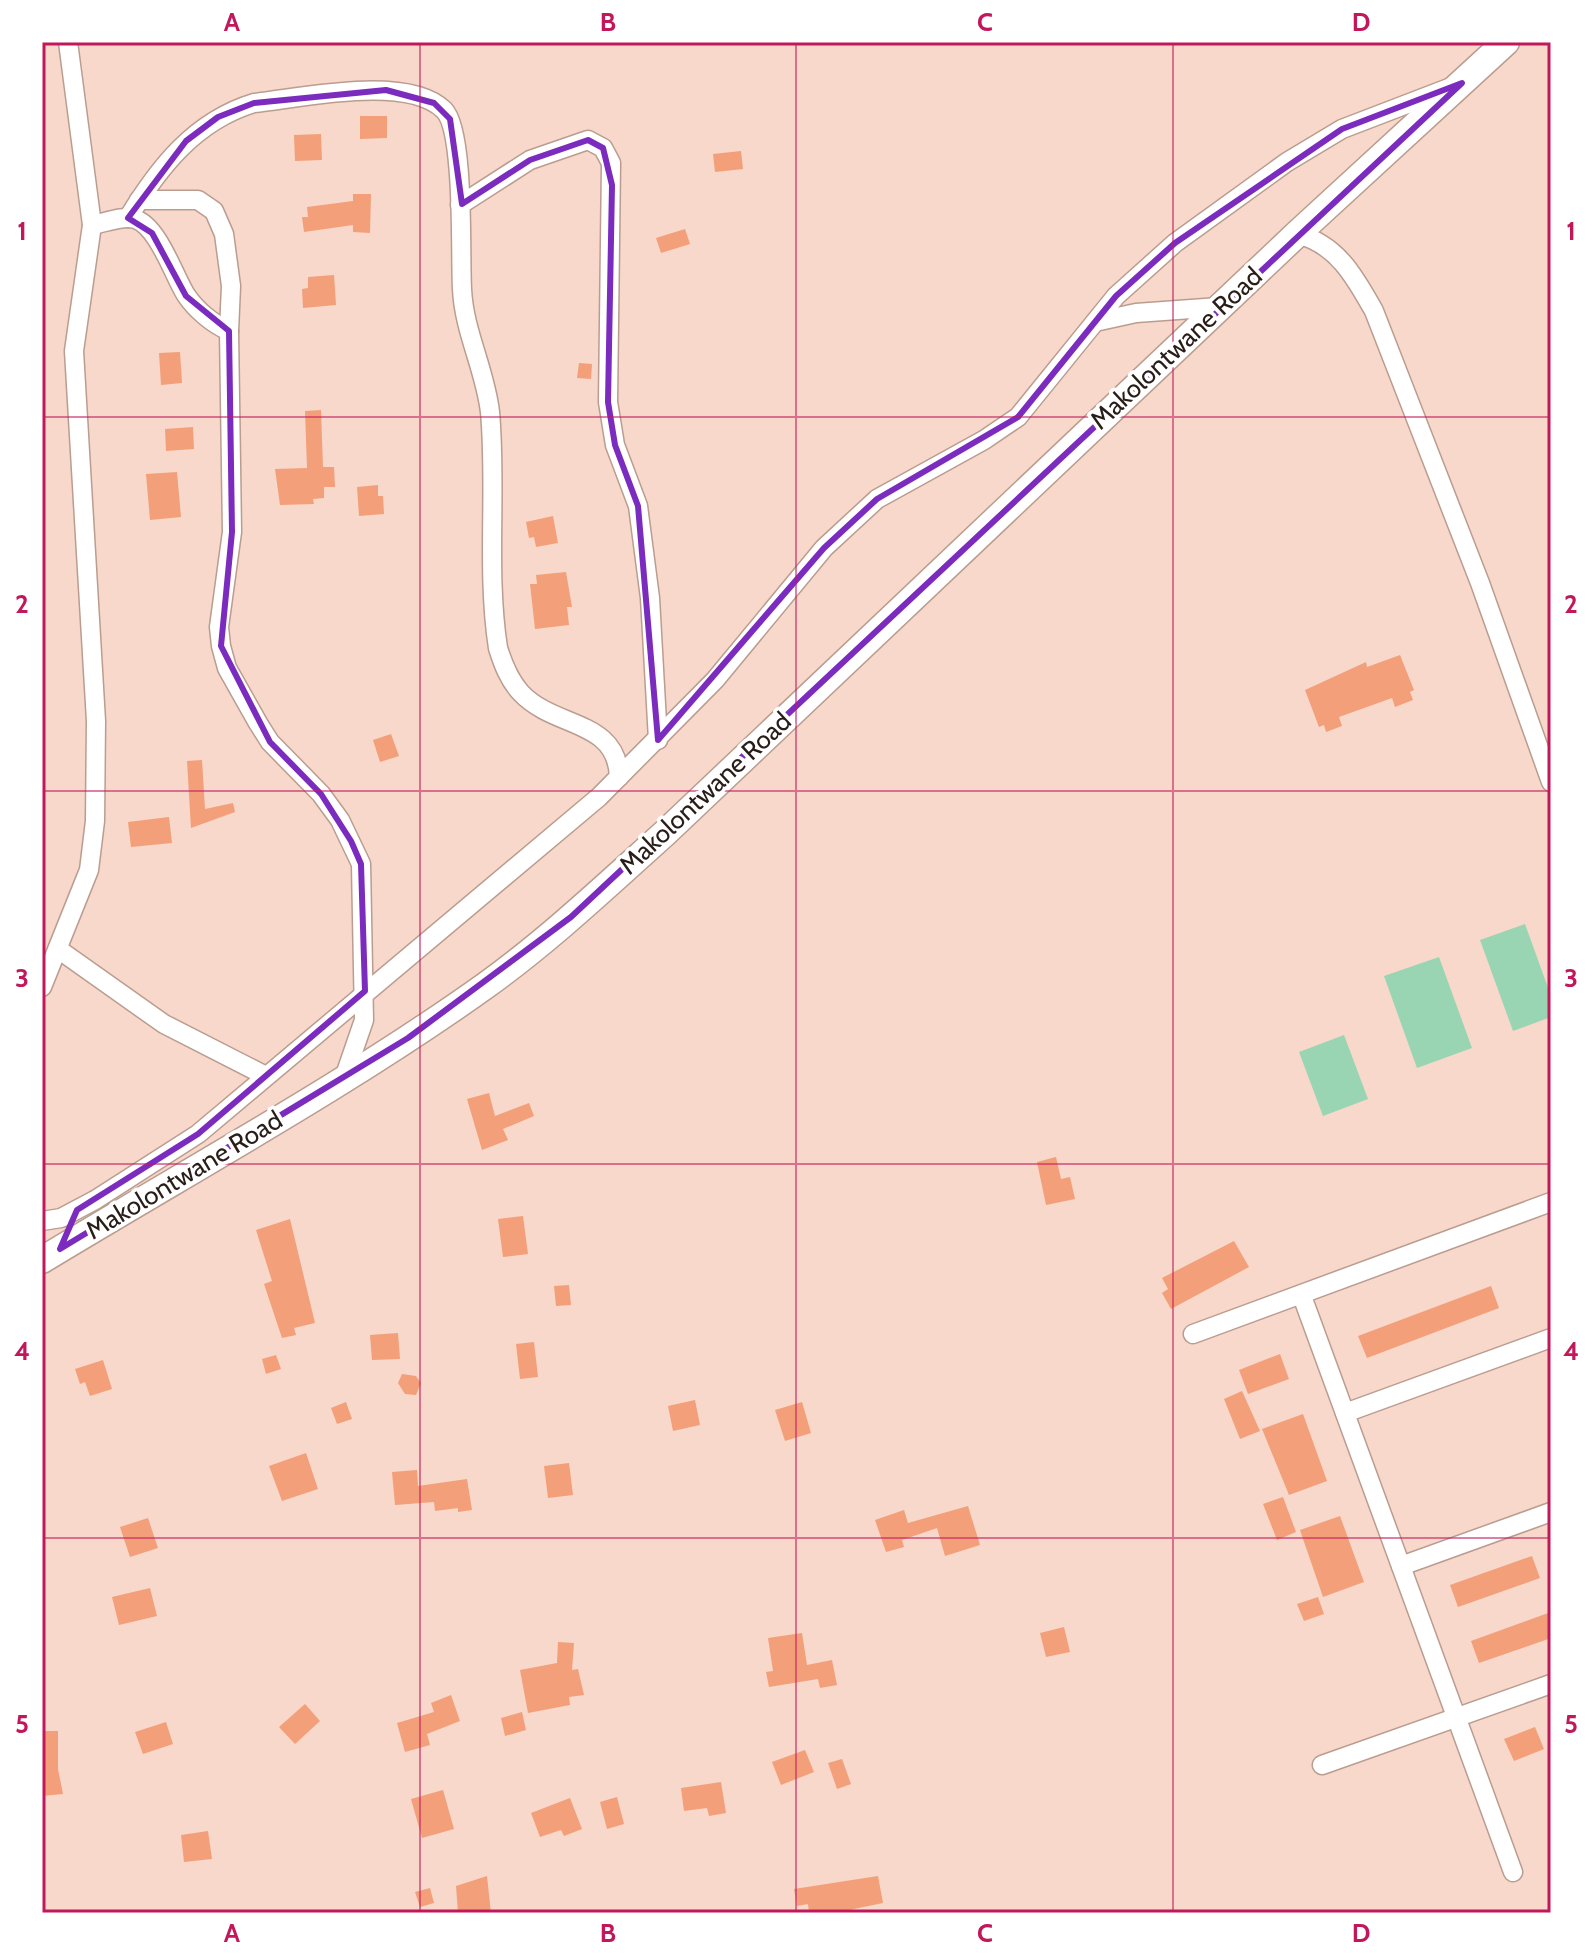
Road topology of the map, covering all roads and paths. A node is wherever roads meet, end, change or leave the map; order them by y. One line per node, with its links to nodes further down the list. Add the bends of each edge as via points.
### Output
1 (68, 42): 7 (street)
2 (1506, 42): 3 (main road, Makolontwane Road)
3 (1462, 83): 8 (main road, Makolontwane Road); 10 (street, via 1342,129 1287,162 1175,243)
4 (139, 200): 5 (street, via 186,141 234,109 386,90 434,103 450,119); 6 (street); 11 (street, via 198,200 218,217 231,286)
5 (460, 205): 12 (street, via 530,160 588,140 603,148 611,163 608,402 615,445 638,506 650,598); 13 (street, via 467,330 482,368 490,421 498,648 522,694 609,743 618,759)
6 (128, 218): 7 (street); 11 (street, via 152,233 190,301)
7 (92, 225): 15 (street, via 74,351 96,721 94,845)
8 (1297, 234): 9 (main road, Makolontwane Road); 14 (street, via 1328,246 1374,311)
9 (1219, 307): 10 (street, via 1136,313); 19 (main road, Makolontwane Road, via 571,917 487,984)
10 (1095, 322): 12 (street, via 1018,417 877,499 824,548)
11 (229, 331): 17 (street, via 232,532 221,646 227,668 270,742 321,794 361,864)
12 (658, 740): 13 (street)
13 (619, 777): 17 (street)
14 (1551, 782)
15 (58, 949): 16 (street); 18 (street, via 164,1024)
16 (42, 987)
17 (365, 991): 18 (street); 19 (street, via 364,1020)
18 (264, 1075): 21 (street, via 198,1134)
19 (344, 1078): 23 (main road, Makolontwane Road)
20 (1551, 1202): 24 (street)
21 (77, 1210): 22 (street); 23 (street)
22 (42, 1221)
23 (51, 1255)
24 (1302, 1296): 25 (street); 27 (street)
25 (1193, 1334)
26 (1551, 1338): 27 (street)
27 (1345, 1413): 29 (street)
28 (1551, 1512): 29 (street)
29 (1401, 1566): 31 (street)
30 (1551, 1684): 31 (street)
31 (1458, 1717): 32 (street); 33 (street)
32 (1322, 1765)
33 (1513, 1872)

